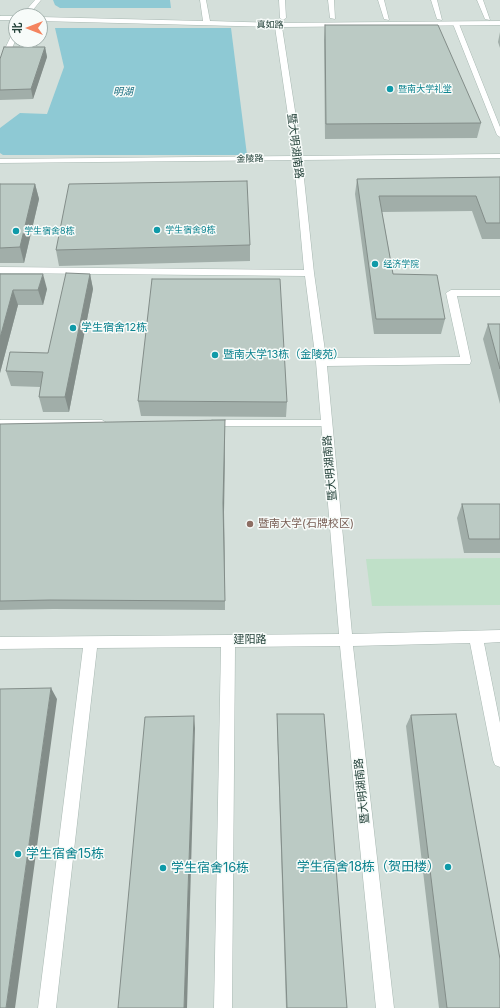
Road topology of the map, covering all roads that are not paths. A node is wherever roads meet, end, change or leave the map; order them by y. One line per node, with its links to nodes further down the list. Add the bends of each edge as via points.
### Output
1 (38, 0): 8 (street)
2 (203, 0): 16 (street)
3 (282, 0): 14 (lane)
4 (331, 0): 9 (lane)
5 (381, 0): 11 (lane)
6 (434, 0): 12 (lane)
7 (480, 0): 13 (lane)
8 (31, 8)
9 (334, 18)
10 (48, 19): 16 (street, 真如路)
11 (387, 19)
12 (440, 19)
13 (488, 19)
14 (280, 22): 16 (street, 真如路); 17 (street, 真如路); 22 (street, 暨大明湖南路)
15 (500, 23): 17 (street, 真如路)
16 (207, 24)
17 (456, 24): 20 (lane)
18 (9, 48): 19 (street)
19 (0, 67)
20 (500, 135)
21 (500, 156): 22 (street, 金陵路)
22 (298, 158): 23 (street, 金陵路); 25 (street, 暨大明湖南路)
23 (0, 161)
24 (0, 270): 25 (street)
25 (309, 274): 27 (street, 暨大明湖南路)
26 (500, 293): 27 (street, via 451,293 466,362)
27 (321, 362): 31 (street, 暨大明湖南路)
28 (0, 422): 29 (lane)
29 (111, 423)
30 (198, 423): 31 (lane)
31 (325, 423): 35 (street, 暨大明湖南路)
32 (500, 636): 33 (street, 建阳路)
33 (476, 637): 35 (street, 建阳路); 38 (street)
34 (228, 640): 35 (street, 建阳路); 36 (street, 建阳路); 40 (street)
35 (346, 640): 41 (street, 暨大明湖南路)
36 (91, 641): 37 (street, 建阳路); 39 (street)
37 (0, 643)
38 (500, 760)
39 (47, 1008)
40 (223, 1008)
41 (385, 1008)

